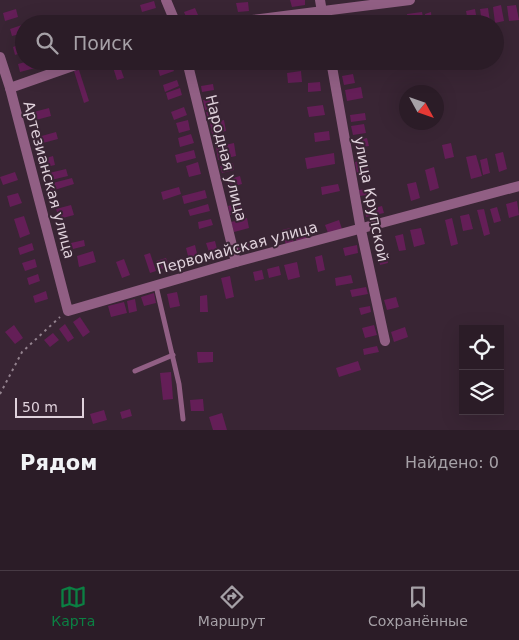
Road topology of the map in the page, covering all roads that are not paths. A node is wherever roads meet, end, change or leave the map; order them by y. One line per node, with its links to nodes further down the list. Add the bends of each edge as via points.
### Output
1 (166, 0): 5 (street)
2 (320, 0): 4 (street)
3 (410, 0): 4 (street)
4 (322, 11): 6 (street); 7 (street)
5 (172, 15)
6 (291, 15)
7 (323, 15)
8 (0, 57): 12 (street, Артезианская улица)
9 (61, 70): 12 (street)
10 (189, 70): 15 (street, Народная улица)
11 (333, 70): 14 (street, улица Крупской)
12 (10, 88): 17 (street, Артезианская улица)
13 (519, 186): 14 (street, Первомайская улица)
14 (361, 230): 15 (street, Первомайская улица); 18 (street, улица Крупской)
15 (236, 262): 16 (street, Первомайская улица)
16 (156, 285): 17 (street, Первомайская улица); 19 (lane)
17 (68, 310)
18 (385, 341)
19 (173, 355): 20 (lane); 21 (lane)
20 (135, 371)
21 (184, 420)

